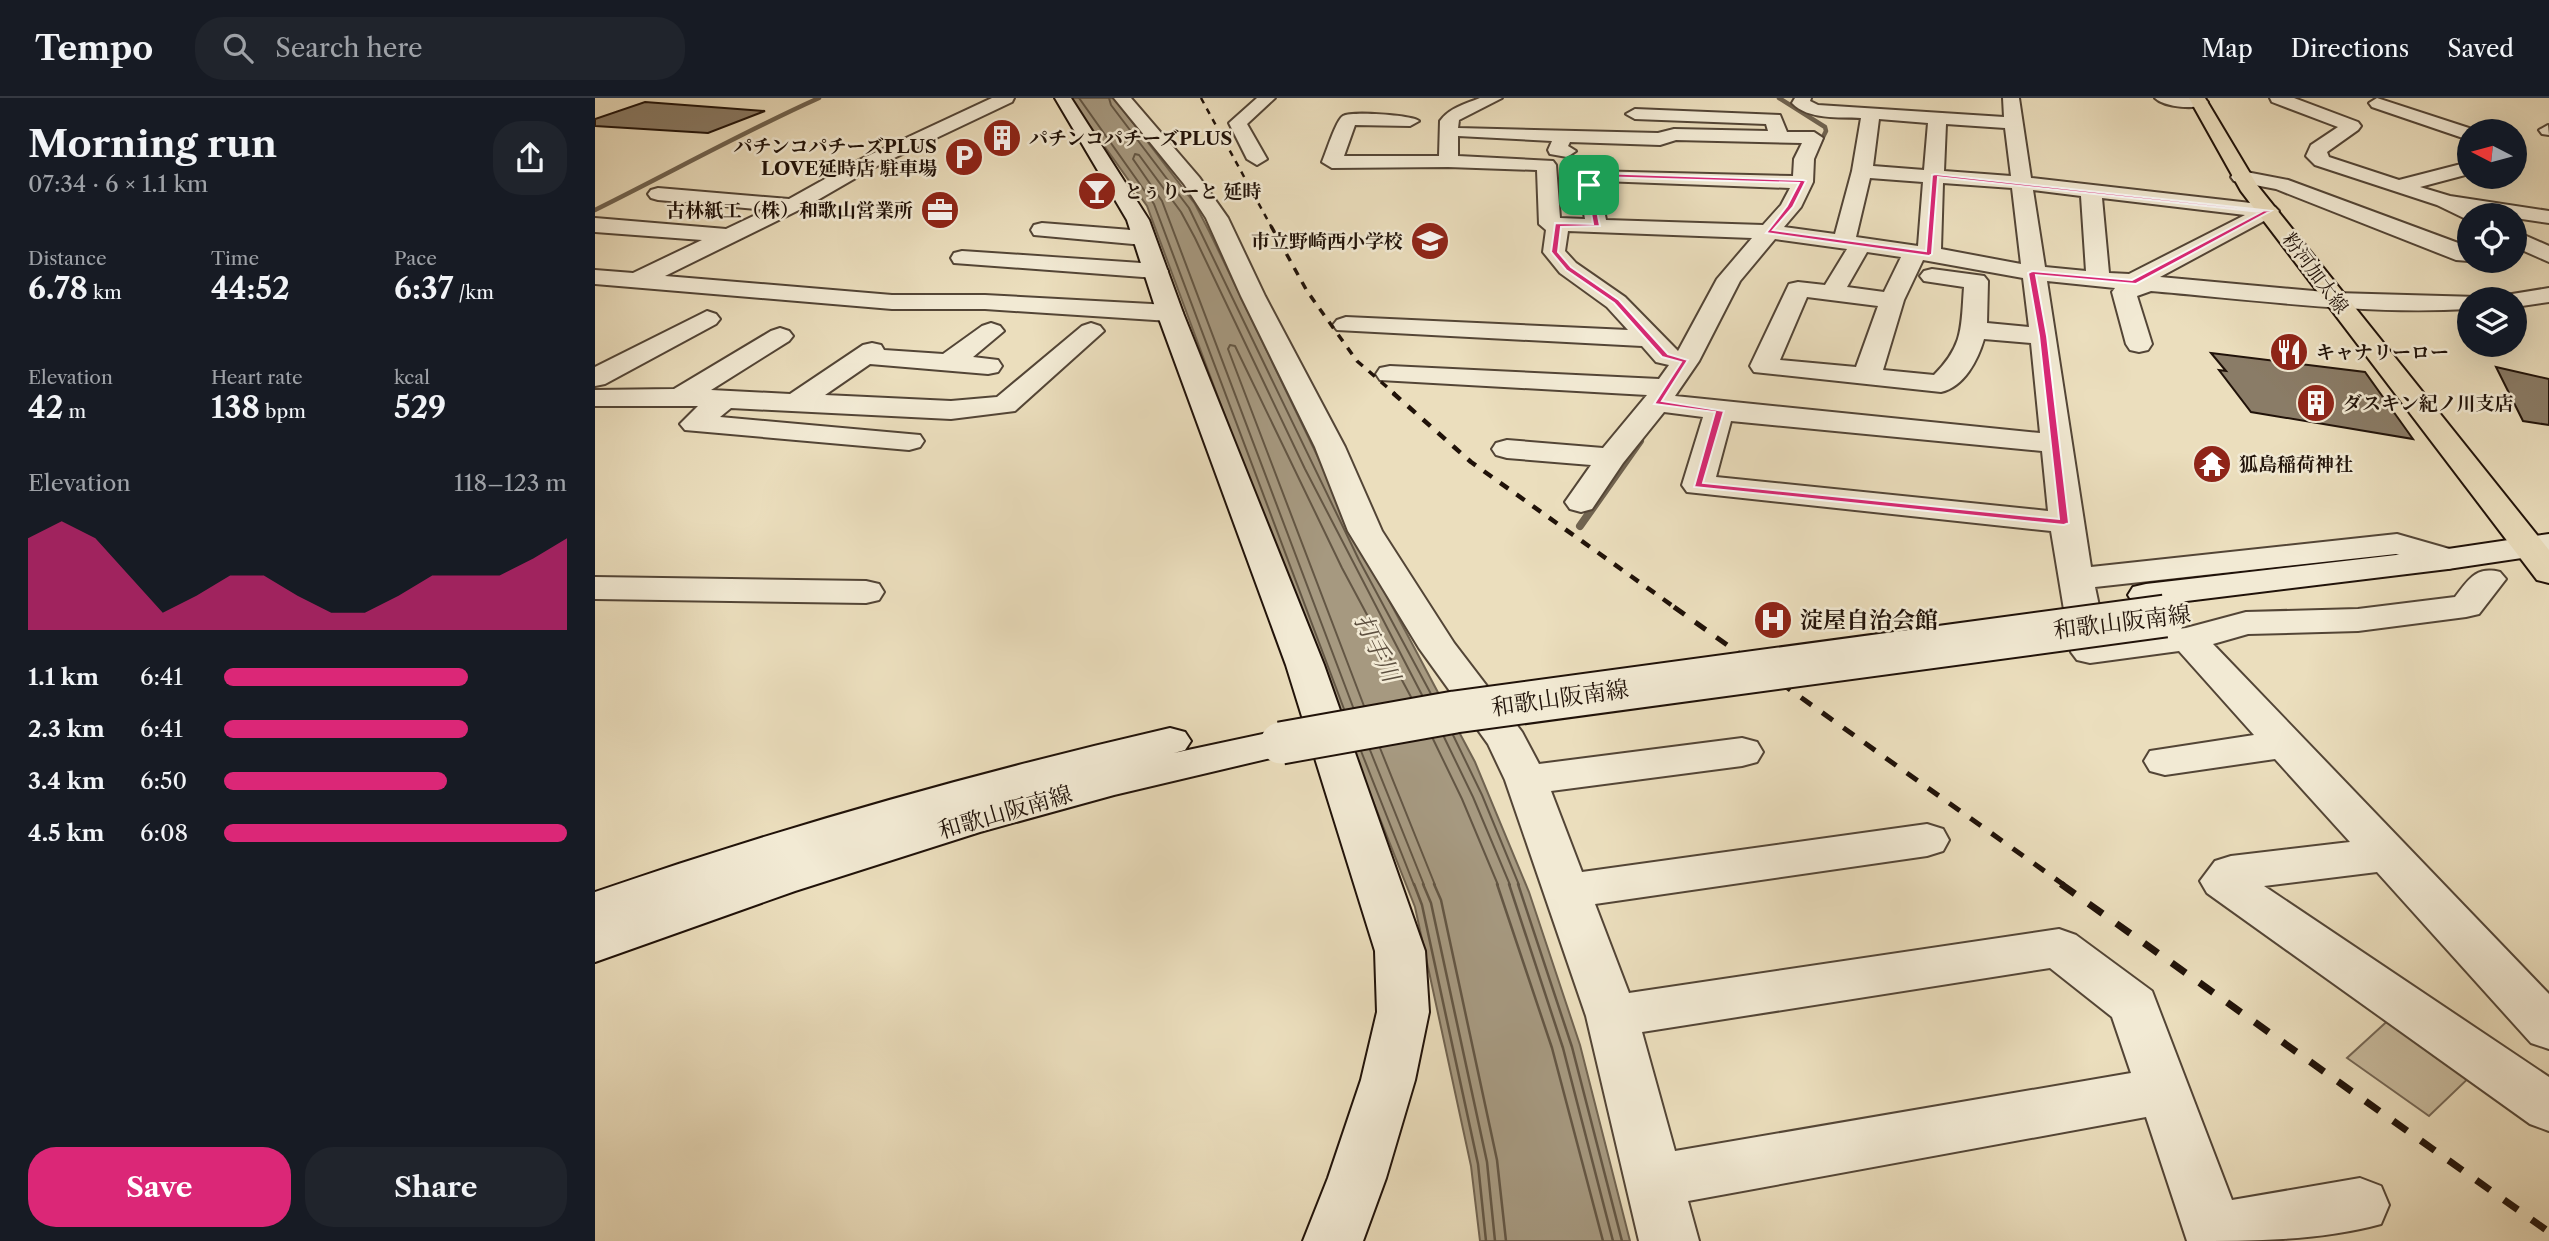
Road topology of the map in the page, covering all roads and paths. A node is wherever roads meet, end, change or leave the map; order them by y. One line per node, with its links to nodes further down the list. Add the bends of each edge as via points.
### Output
1 (1006, 98): 39 (street, via 866,164)
2 (1063, 98): 50 (street, via 1138,220)
3 (1122, 98): 107 (street, via 1217,218 1330,447 1365,531 1438,648 1507,741)
4 (1267, 98): 23 (street, via 1238,123)
5 (1803, 98): 12 (street, via 1801,103 1815,110)
6 (2011, 98): 16 (street)
7 (2163, 98): 9 (street)
8 (2278, 98): 17 (street)
9 (2198, 100): 33 (main road, 粉河加太線)
10 (2383, 100): 17 (street); 18 (street)
11 (1496, 103): 15 (street, via 1439,105); 25 (street, via 1453,116)
12 (1877, 108): 14 (street); 29 (street)
13 (1632, 109): 21 (street, via 1774,119)
14 (1937, 118): 16 (street, via 1958,111); 30 (street)
15 (1410, 121): 27 (street); 27 (street, via 1348,120 1332,162)
16 (2014, 122): 24 (street)
17 (2352, 126): 34 (street, via 2318,149 2316,156 2322,162)
18 (2457, 129)
19 (1462, 132): 20 (street)
20 (1563, 136): 21 (street); 22 (street, via 1556,150)
21 (1779, 137): 31 (street, via 1814,138 1797,159)
22 (1679, 155)
23 (1257, 159)
24 (2018, 159): 26 (street); 32 (street)
25 (1448, 161): 27 (street); 45 (street, via 1546,165 1549,225)
26 (2045, 162)
27 (1403, 163)
28 (2457, 170): 34 (street)
29 (1862, 171): 30 (street); 51 (street)
30 (1935, 175): 32 (street); 57 (street)
31 (1803, 181): 46 (street, via 1597,175 1589,185); 48 (street, via 1790,207)
32 (2021, 183): 35 (street); 59 (street)
33 (2236, 183): 41 (main road, 粉河加太線); 43 (street, via 2281,184)
34 (2399, 186): 38 (street)
35 (2091, 191): 37 (street); 61 (street)
36 (658, 194): 39 (street)
37 (2185, 201): 41 (street); 53 (street)
38 (2444, 201): 40 (street); 42 (street); 43 (street, via 2431,212)
39 (792, 206): 49 (street)
40 (2457, 207)
41 (2268, 211): 53 (street); 66 (main road, 粉河加太線)
42 (2549, 217)
43 (2378, 222): 54 (street)
44 (595, 225): 49 (street)
45 (1558, 225): 46 (street); 77 (street, via 1554,252 1568,268 1616,302)
46 (1597, 226): 48 (street)
47 (1043, 230): 50 (street)
48 (1769, 232): 51 (street); 79 (street, via 1729,279)
49 (730, 236): 62 (street)
50 (1144, 238): 58 (street)
51 (1853, 242): 57 (street); 64 (street)
52 (2527, 245): 55 (street)
53 (2198, 247): 63 (street)
54 (2457, 252)
55 (2549, 254)
56 (962, 258): 58 (street)
57 (1916, 259): 59 (street); 65 (street); 72 (street, via 1976,281)
58 (1156, 271): 69 (street)
59 (2032, 273): 61 (street); 76 (street)
60 (595, 277): 62 (street)
61 (2098, 279): 63 (street)
62 (636, 281): 67 (street); 69 (street, via 892,302 985,302)
63 (2141, 283): 66 (street); 78 (street, via 2125,292)
64 (1832, 293): 65 (street); 83 (street, via 1798,289 1764,366)
65 (1892, 300): 83 (street)
66 (2336, 300): 68 (street); 98 (main road, 粉河加太線)
67 (595, 301)
68 (2457, 302)
69 (1170, 313): 120 (street, via 1305,665 1400,951 1403,1012 1390,1069)
70 (707, 318): 84 (street)
71 (1346, 325): 77 (street)
72 (1974, 330): 76 (street); 83 (street, via 1965,359 1941,384)
73 (991, 331): 80 (street)
74 (1091, 331): 89 (street, via 1005,405 951,410)
75 (780, 336): 86 (street)
76 (2043, 336): 92 (street)
77 (1650, 340): 79 (street, via 1665,356)
78 (2139, 344)
79 (1686, 361): 85 (street)
80 (948, 363): 81 (street); 89 (street, via 868,354)
81 (988, 366)
82 (1390, 374): 85 (street)
83 (1867, 376)
84 (595, 378)
85 (1662, 395): 90 (street); 94 (street)
86 (680, 397): 87 (street); 88 (street)
87 (595, 398)
88 (724, 399): 89 (street); 91 (street, via 695,424)
89 (795, 403)
90 (1719, 411): 92 (street); 96 (street, via 1698,485)
91 (909, 441)
92 (2055, 443): 96 (street)
93 (1507, 449): 94 (street)
94 (1611, 458): 95 (street)
95 (1581, 502)
96 (2064, 523): 99 (street)
97 (2448, 559): 98 (street, 和歌山阪南線); 99 (street, via 2397,544); 102 (street, 和歌山阪南線)
98 (2544, 561): 102 (street, via 2488,579 2466,606 2358,620 2246,623)
99 (2076, 579): 102 (street, via 2090,652)
100 (595, 588): 101 (street)
101 (866, 592)
102 (2166, 617): 103 (street, 和歌山阪南線, bridge, via 1455,712); 104 (street)
103 (1277, 731): 111 (street, 和歌山阪南線, via 1070,764 910,808); 112 (street, 和歌山阪南線, via 784,876)
104 (2286, 744): 106 (street); 109 (street)
105 (1742, 752): 107 (street)
106 (2165, 761)
107 (1526, 780): 110 (street)
108 (1927, 840): 110 (street)
109 (2389, 854): 114 (street); 116 (street, via 2231,873 2223,881)
110 (1567, 891): 113 (street)
111 (595, 910)
112 (595, 943)
113 (1612, 1016): 115 (street, via 2059,948 2134,1005); 117 (street)
114 (2549, 1028)
115 (2164, 1090): 117 (street); 119 (street)
116 (2549, 1107)
117 (1654, 1181): 121 (street)
118 (2360, 1205): 119 (street)
119 (2215, 1236)
120 (1333, 1241)
121 (1669, 1241)

